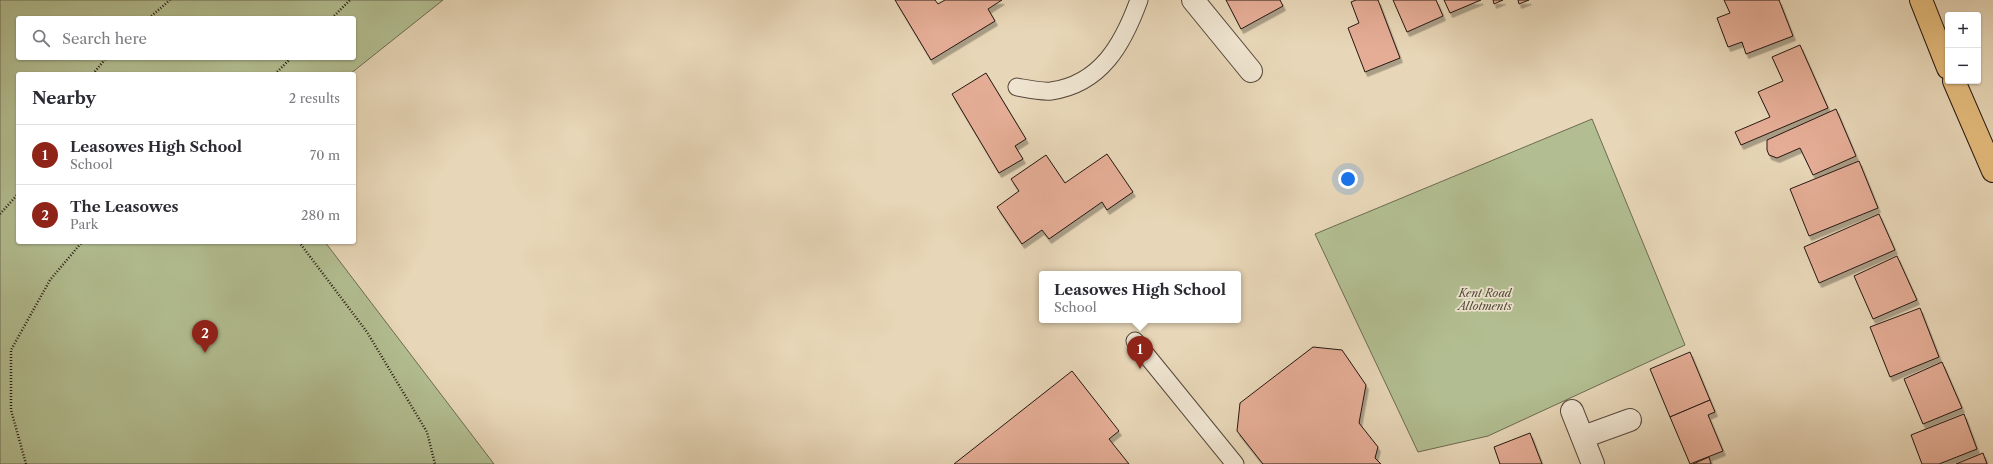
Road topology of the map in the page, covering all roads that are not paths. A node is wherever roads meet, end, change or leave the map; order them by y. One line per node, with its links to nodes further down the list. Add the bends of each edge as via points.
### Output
1 (1138, 0): 7 (lane, via 1130,26 1108,60 1081,83 1050,91)
2 (1193, 0): 5 (street)
3 (1921, 0): 4 (highway)
4 (1945, 60)
5 (1251, 71)
6 (1955, 84): 8 (highway)
7 (1017, 87)
8 (1993, 170)
9 (1135, 341): 13 (lane)
10 (1572, 411): 12 (street)
11 (1630, 420): 12 (street)
12 (1583, 437): 14 (street)
13 (1235, 464)
14 (1593, 464)

